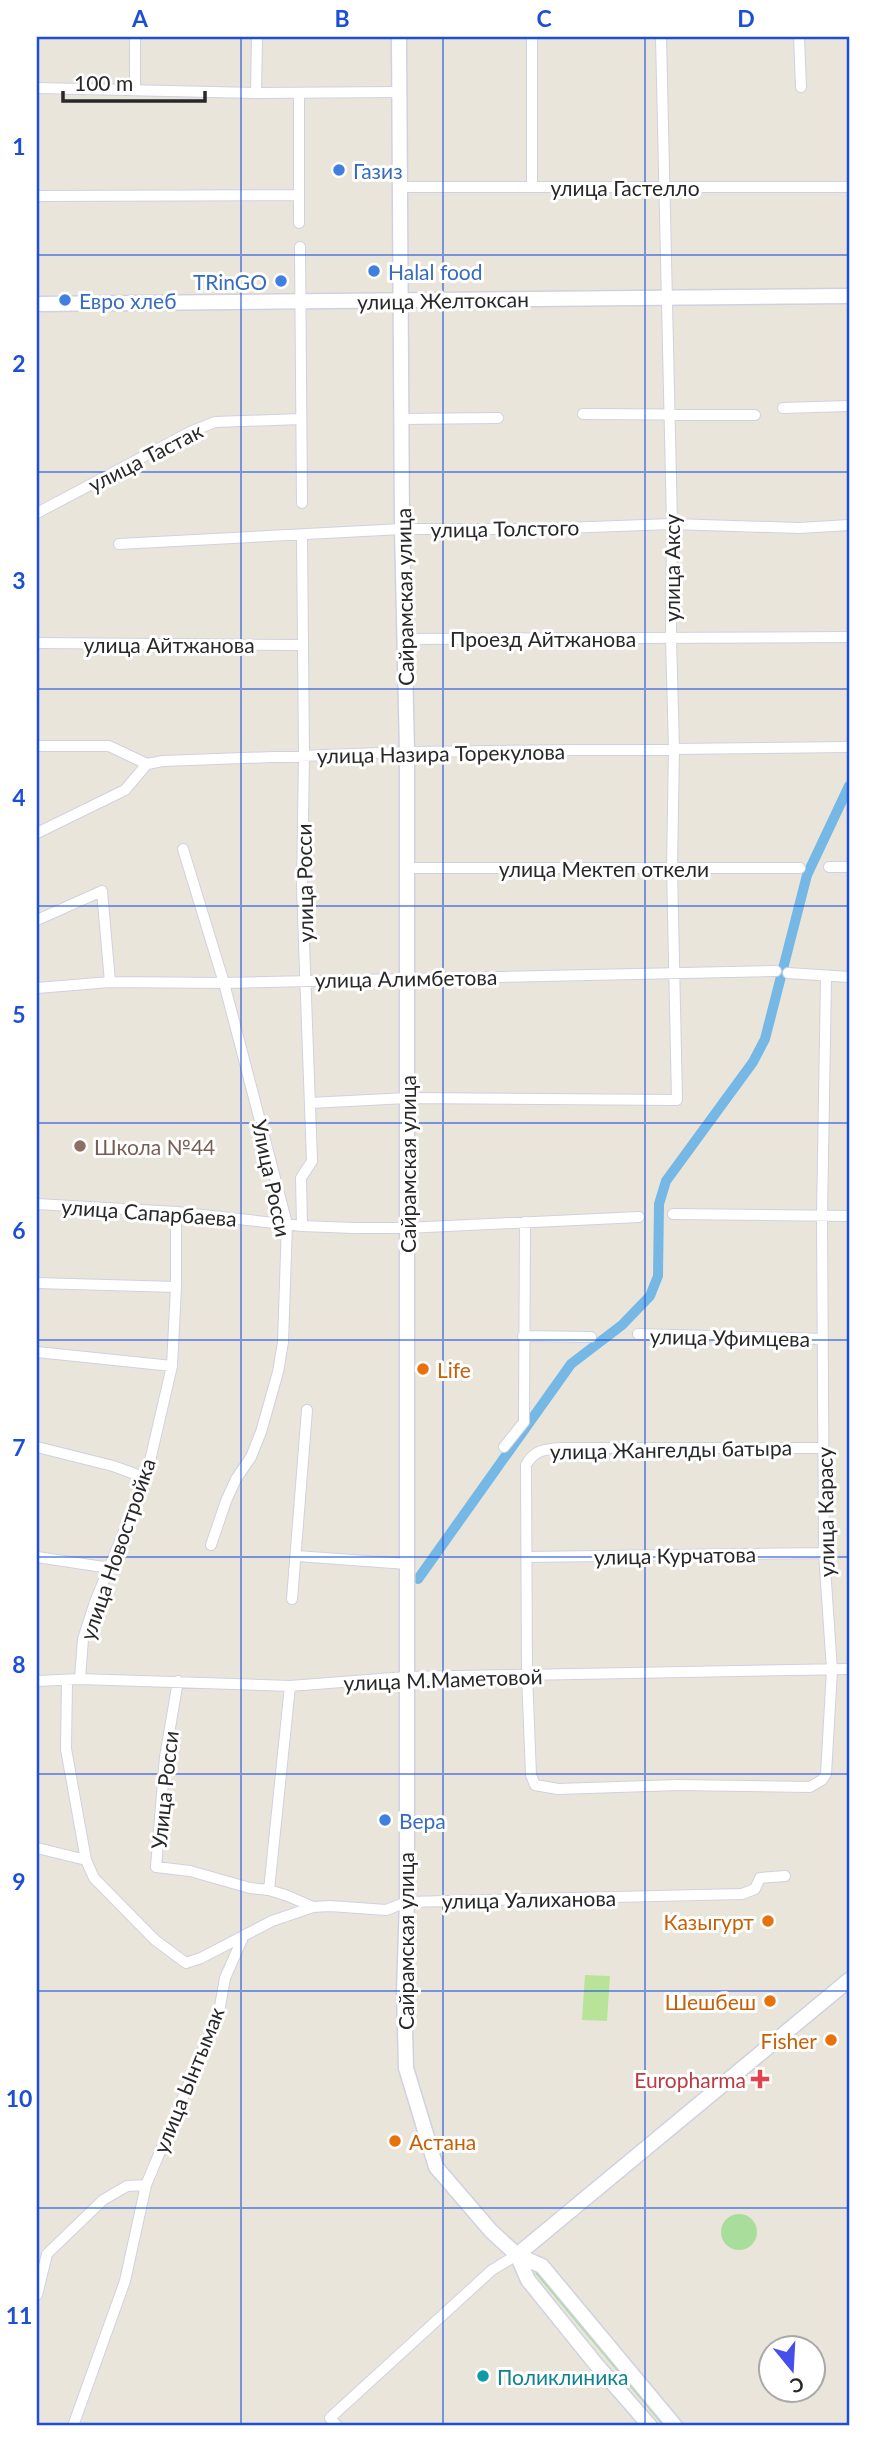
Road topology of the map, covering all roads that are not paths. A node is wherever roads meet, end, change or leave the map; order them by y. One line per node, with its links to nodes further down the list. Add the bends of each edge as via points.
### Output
1 (135, 37): 9 (street)
2 (257, 37): 11 (street)
3 (399, 37): 10 (main road, Сайрамская улица)
4 (532, 37): 14 (street)
5 (661, 37): 15 (street, улица Аксу)
6 (799, 37): 7 (street)
7 (801, 87)
8 (37, 88): 9 (street)
9 (135, 90): 11 (street)
10 (400, 92): 12 (street); 13 (main road, Сайрамская улица)
11 (256, 93): 12 (street)
12 (299, 93): 17 (street)
13 (401, 187): 14 (street, улица Гастелло); 23 (main road, Сайрамская улица)
14 (533, 187): 15 (street, улица Гастелло)
15 (665, 187): 16 (street, улица Гастелло); 22 (street, улица Аксу)
16 (849, 187)
17 (299, 195): 18 (street); 19 (street)
18 (37, 196)
19 (299, 223)
20 (300, 247): 24 (street)
21 (849, 296): 22 (main road, улица Желтоксан)
22 (668, 297): 23 (main road, улица Желтоксан); 29 (street, улица Аксу)
23 (401, 300): 24 (main road, улица Желтоксан); 33 (main road, Сайрамская улица)
24 (300, 302): 25 (main road, улица Желтоксан); 32 (street)
25 (37, 304)
26 (849, 406): 27 (street)
27 (783, 408)
28 (583, 414): 29 (street)
29 (669, 414): 30 (street); 36 (street, улица Аксу)
30 (755, 415)
31 (498, 418): 33 (street)
32 (302, 419): 34 (street); 35 (street, улица Тастак, via 215,422)
33 (401, 419): 38 (main road, Сайрамская улица)
34 (302, 503)
35 (37, 513)
36 (672, 524): 37 (street, улица Толстого); 38 (street, улица Толстого); 42 (street, улица Аксу)
37 (849, 525)
38 (402, 529): 39 (street, улица Толстого); 43 (main road, Сайрамская улица)
39 (302, 536): 40 (street, улица Толстого); 45 (street, улица Росси)
40 (119, 544)
41 (849, 637): 42 (street, Проезд Айтжанова)
42 (671, 638): 43 (street, Проезд Айтжанова); 48 (street, улица Аксу)
43 (405, 639): 49 (main road, Сайрамская улица)
44 (37, 643): 45 (street, улица Айтжанова)
45 (301, 645): 50 (street, улица Росси)
46 (37, 746): 51 (street, via 108,746)
47 (849, 747): 48 (street, улица Назира Торекулова)
48 (674, 749): 49 (street, улица Назира Торекулова); 57 (street, улица Аксу)
49 (407, 752): 50 (street, улица Назира Торекулова); 56 (main road, Сайрамская улица)
50 (304, 755): 51 (street, улица Назира Торекулова); 66 (street, улица Росси)
51 (147, 764): 52 (street, via 125,790)
52 (37, 833)
53 (183, 849): 68 (street, Улица Росси)
54 (829, 867): 55 (street)
55 (849, 867)
56 (407, 868): 57 (street, улица Мектеп откели); 63 (main road, Сайрамская улица)
57 (672, 868): 58 (street, улица Мектеп откели); 61 (street, улица Аксу)
58 (800, 868)
59 (37, 920): 67 (street, via 102,891)
60 (776, 971): 61 (street, улица Алимбетова)
61 (675, 972): 63 (street, улица Алимбетова); 70 (street, улица Аксу, via 677,1100)
62 (788, 973): 64 (street)
63 (408, 977): 66 (street, улица Алимбетова); 70 (main road, Сайрамская улица)
64 (826, 977): 65 (street); 77 (street, улица Карасу)
65 (849, 977)
66 (306, 980): 68 (street, улица Алимбетова); 71 (street, улица Росси)
67 (110, 982): 68 (street, улица Алимбетова); 69 (street, улица Алимбетова)
68 (224, 983): 79 (street, Улица Росси)
69 (37, 988)
70 (407, 1098): 71 (street); 81 (main road, Сайрамская улица)
71 (310, 1103): 80 (street, улица Росси, via 312,1161 301,1178)
72 (37, 1204): 73 (street, улица Сапарбаева)
73 (176, 1212): 79 (street, улица Сапарбаева); 83 (street, улица Новостройка)
74 (673, 1214): 77 (street)
75 (849, 1216): 77 (street)
76 (639, 1217): 78 (street, улица Сапарбаева)
77 (822, 1217): 87 (street, улица Карасу)
78 (525, 1222): 81 (street, улица Сапарбаева); 85 (street)
79 (286, 1224): 80 (street, улица Сапарбаева); 95 (street, Улица Росси, via 284,1342 278,1372 261,1432 226,1501)
80 (302, 1226): 81 (street, улица Сапарбаева)
81 (406, 1228): 100 (main road, Сайрамская улица)
82 (37, 1283): 83 (street)
83 (176, 1287): 89 (street, улица Новостройка)
84 (638, 1334): 87 (street, улица Уфимцева)
85 (523, 1336): 86 (street); 92 (street, via 524,1422)
86 (591, 1337)
87 (823, 1339): 93 (street, улица Карасу)
88 (37, 1352): 89 (street)
89 (172, 1366): 94 (street, улица Новостройка)
90 (307, 1410): 97 (street)
91 (37, 1447): 94 (street)
92 (504, 1447)
93 (823, 1448): 96 (street, улица Карасу); 99 (street, улица Жангелды батыра, via 542,1450 526,1465)
94 (146, 1478): 101 (street, улица Новостройка)
95 (212, 1545)
96 (824, 1553): 99 (street, улица Курчатова); 104 (street, улица Карасу)
97 (297, 1556): 100 (street); 102 (street)
98 (37, 1557): 101 (street)
99 (527, 1557): 105 (street)
100 (407, 1563): 106 (main road, Сайрамская улица)
101 (110, 1568): 107 (street, улица Новостройка, via 83,1639)
102 (292, 1599)
103 (849, 1669): 104 (street, улица М.Маметовой)
104 (832, 1670): 105 (street, улица М.Маметовой); 105 (street, улица Карасу, via 827,1774 810,1787 542,1788 532,1781)
105 (527, 1675): 106 (street, улица М.Маметовой)
106 (406, 1677): 111 (street, улица М.Маметовой); 116 (main road, Сайрамская улица)
107 (80, 1679): 109 (street, улица М.Маметовой); 110 (street, улица М.Маметовой)
108 (37, 1681): 109 (street, улица М.Маметовой)
109 (67, 1681): 113 (street, улица Уалиханова, via 66,1749)
110 (178, 1681): 111 (street, улица М.Маметовой); 115 (street, Улица Росси, via 165,1757 156,1867)
111 (290, 1686): 115 (street)
112 (37, 1849): 113 (street)
113 (86, 1860): 118 (street, улица Уалиханова, via 94,1878 181,1961 191,1963)
114 (785, 1876): 116 (street, улица Уалиханова, via 760,1878 755,1889 742,1894)
115 (269, 1890): 117 (street, Улица Росси)
116 (407, 1902): 117 (street, улица Уалиханова, via 386,1910); 121 (main road, Сайрамская улица, via 407,2068 436,2167)
117 (313, 1907): 118 (street, улица Уалиханова)
118 (244, 1935): 120 (street, улица Ынтымак, via 225,1978 219,2012)
119 (849, 1980): 121 (main road)
120 (146, 2185): 122 (street, via 127,2186 103,2200 47,2254); 123 (street, улица Ынтымак, via 125,2281)
121 (517, 2255): 124 (street, via 492,2270 330,2418); 125 (main road, via 527,2278); 126 (main road, via 542,2266)
122 (37, 2295)
123 (73, 2426)
124 (337, 2426)
125 (650, 2426)
126 (675, 2426)

